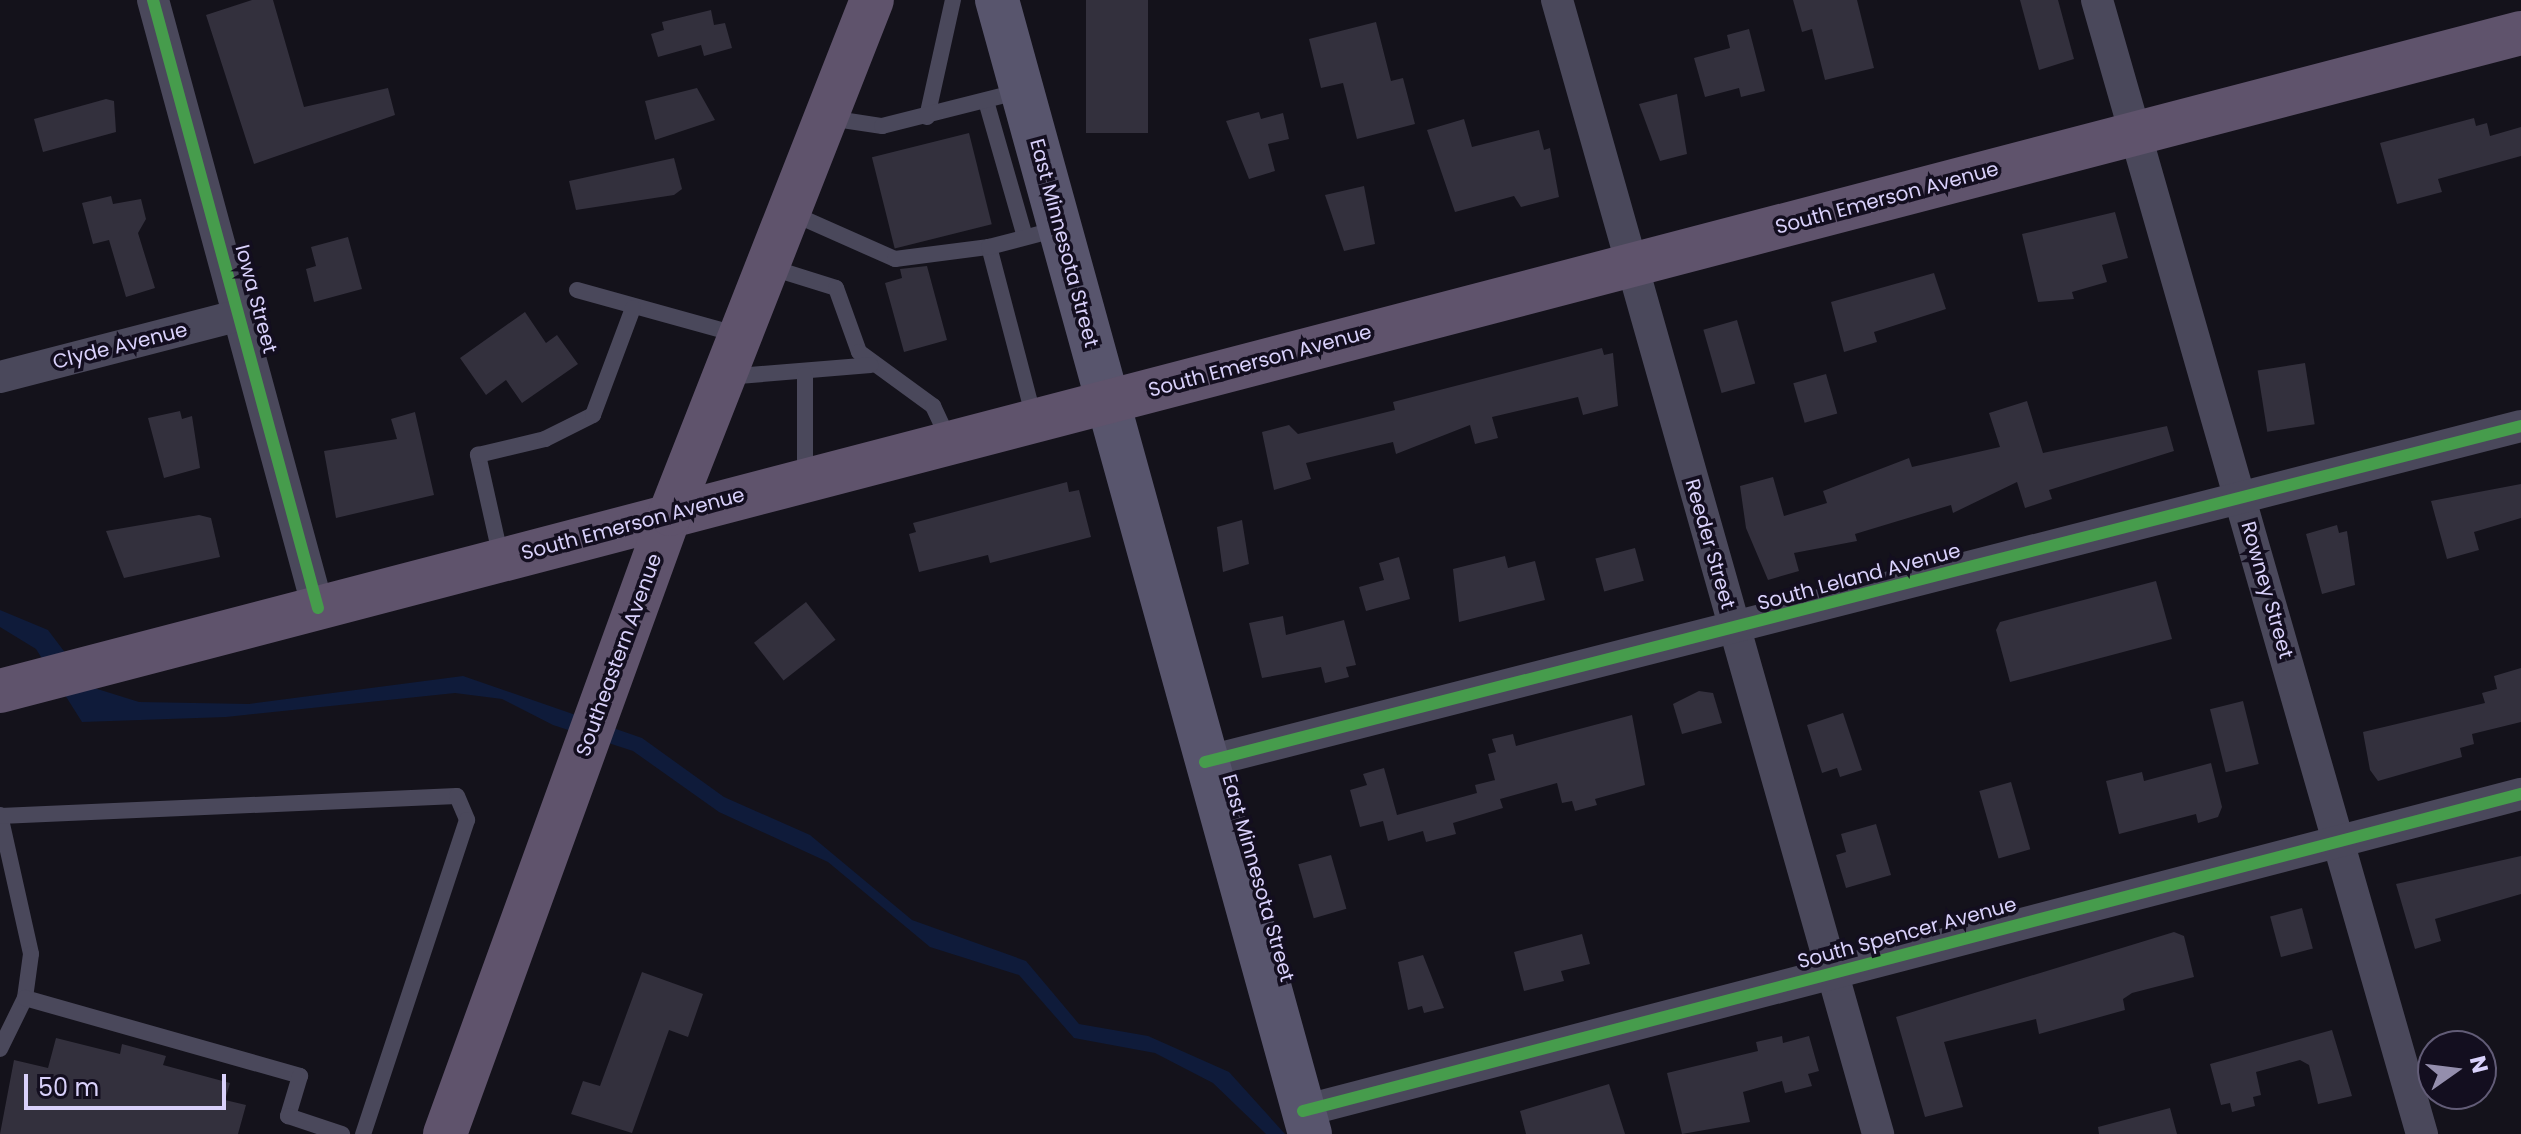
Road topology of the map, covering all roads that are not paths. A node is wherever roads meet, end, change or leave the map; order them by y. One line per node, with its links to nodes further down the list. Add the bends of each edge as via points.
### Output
1 (153, 0): 19 (street, Iowa Street)
2 (872, 0): 9 (main road, Southeastern Avenue)
3 (953, 0): 10 (lane)
4 (997, 0): 8 (street, East Minnesota Street)
5 (1557, 0): 15 (street, Reeder Street)
6 (2097, 0): 11 (street, Rowney Street)
7 (2521, 33): 11 (main road, South Emerson Avenue)
8 (1004, 96): 10 (lane); 13 (street, East Minnesota Street)
9 (826, 117): 10 (lane, via 882,126); 12 (main road, Southeastern Avenue)
10 (927, 117)
11 (2134, 133): 15 (main road, South Emerson Avenue); 30 (street, Rowney Street)
12 (788, 212): 14 (lane, via 895,259); 16 (main road, Southeastern Avenue)
13 (1042, 233): 14 (lane); 25 (street, East Minnesota Street)
14 (989, 247): 26 (lane)
15 (1630, 265): 25 (main road, South Emerson Avenue); 34 (street, Reeder Street)
16 (767, 267): 20 (main road, Southeastern Avenue); 21 (lane, via 836,288)
17 (577, 290): 18 (lane)
18 (633, 308): 20 (lane); 32 (lane, via 593,415 545,439 478,455)
19 (239, 315): 23 (street, Clyde Avenue); 33 (street, Iowa Street)
20 (740, 335): 24 (main road, Southeastern Avenue)
21 (871, 365): 22 (lane); 28 (lane, via 933,406)
22 (805, 375): 24 (lane); 29 (lane)
23 (0, 377)
24 (724, 377): 31 (main road, Southeastern Avenue)
25 (1107, 401): 26 (main road, South Emerson Avenue); 36 (street, East Minnesota Street)
26 (1034, 420): 28 (main road, South Emerson Avenue)
27 (2521, 426): 30 (street, South Leland Avenue)
28 (950, 441): 29 (main road, South Emerson Avenue)
29 (805, 479): 31 (main road, South Emerson Avenue)
30 (2240, 499): 34 (street, South Leland Avenue); 39 (street, Rowney Street)
31 (670, 514): 32 (main road, South Emerson Avenue); 46 (main road, Southeastern Avenue)
32 (501, 559): 33 (main road, South Emerson Avenue)
33 (318, 608): 35 (main road, South Emerson Avenue)
34 (1734, 630): 36 (street, South Leland Avenue); 40 (street, Reeder Street)
35 (0, 691)
36 (1205, 762): 43 (street, East Minnesota Street)
37 (2521, 794): 39 (street, South Spencer Avenue)
38 (0, 815): 41 (lane, via 31,954); 45 (lane, via 457,796 467,820)
39 (2339, 841): 40 (street, South Spencer Avenue); 48 (street, Rowney Street)
40 (1833, 973): 43 (street, South Spencer Avenue); 47 (street, Reeder Street)
41 (25, 998): 42 (lane); 44 (lane, via 300,1076 288,1116)
42 (0, 1049)
43 (1306, 1122)
44 (342, 1134)
45 (363, 1134)
46 (445, 1134)
47 (1878, 1134)
48 (2422, 1134)

